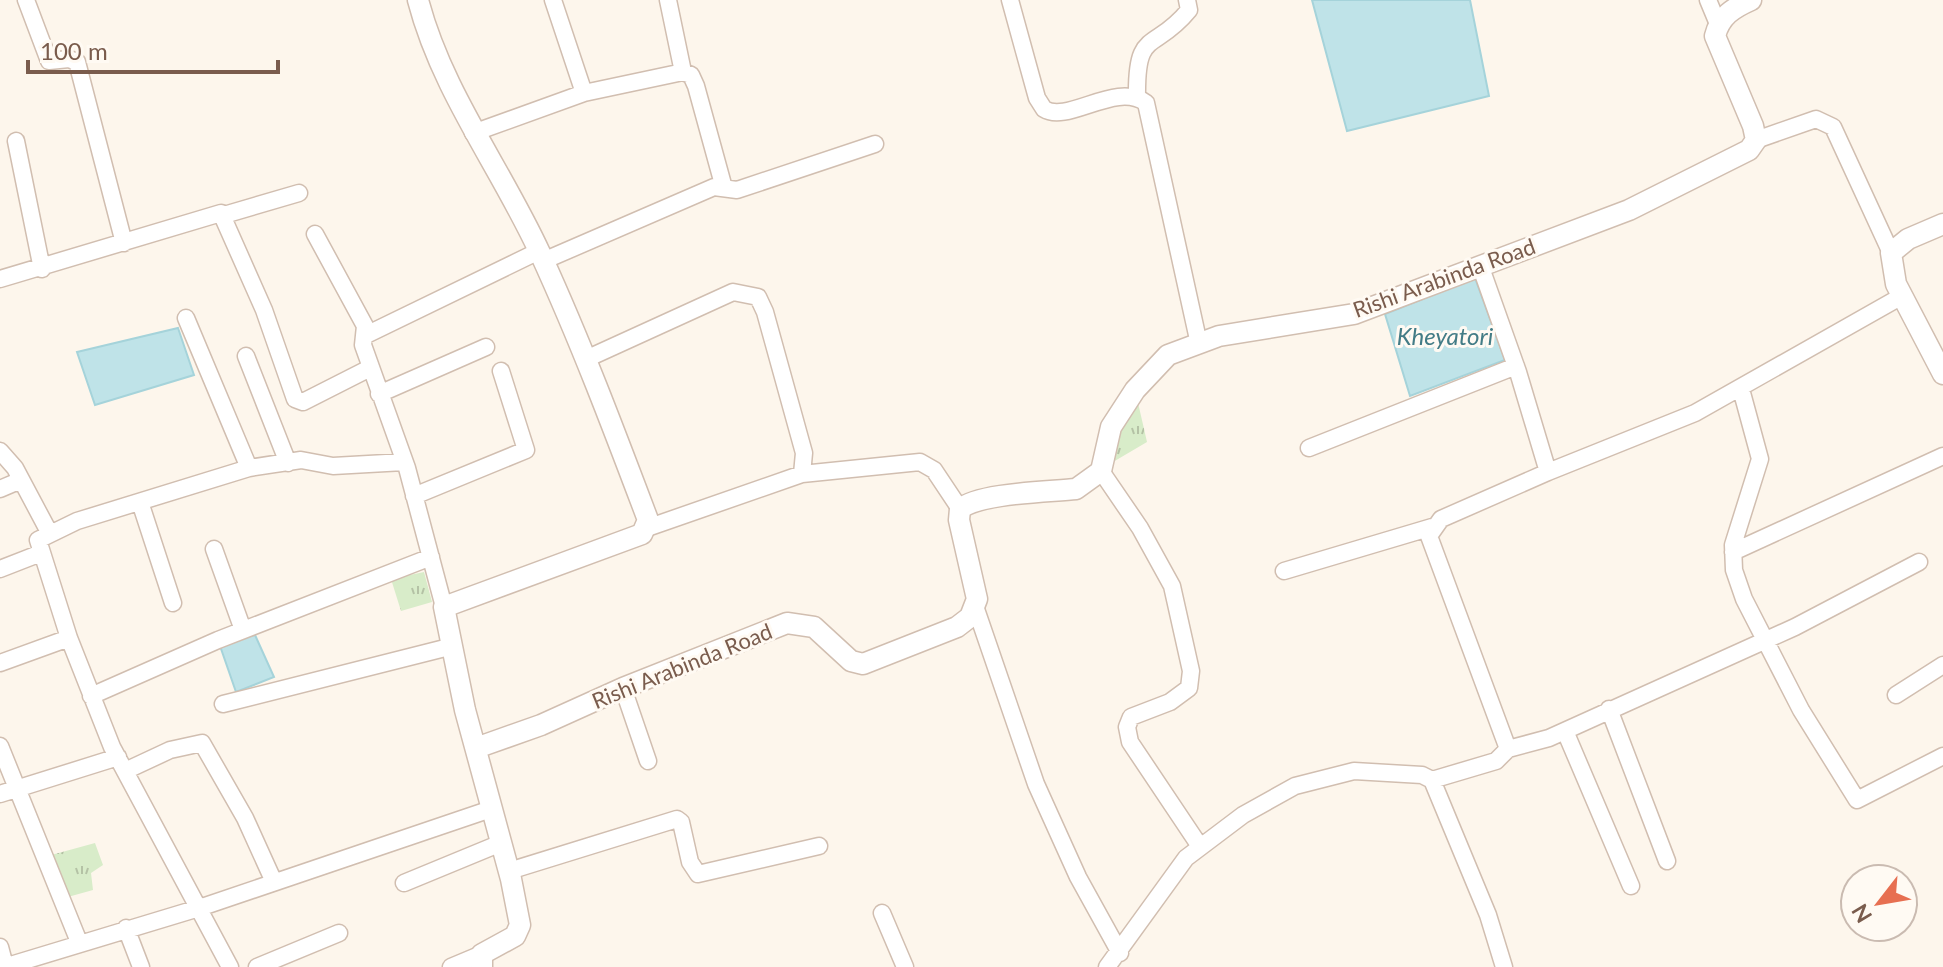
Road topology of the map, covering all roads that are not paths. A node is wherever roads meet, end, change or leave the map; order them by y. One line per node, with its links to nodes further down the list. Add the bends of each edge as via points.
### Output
1 (26, 0): 22 (street, via 46,58 77,62)
2 (418, 0): 13 (street, via 427,34)
3 (553, 0): 11 (street)
4 (668, 0): 10 (street)
5 (1010, 0): 12 (street, via 1044,109 1056,112)
6 (1187, 0): 12 (street, via 1189,10 1180,21 1142,50)
7 (1708, 0): 9 (street)
8 (1751, 0): 9 (street, via 1731,9)
9 (1718, 24): 14 (street, via 1715,36)
10 (683, 72): 11 (street); 17 (street, via 696,86)
11 (584, 93): 13 (street)
12 (1137, 97): 31 (street, via 1146,103 1151,118)
13 (473, 133): 24 (street)
14 (1756, 140): 23 (street, via 1816,119 1833,127); 25 (street, Rishi Arabinda Road, via 1725,164 1629,210)
15 (16, 141): 26 (street)
16 (875, 144): 17 (street, via 737,190)
17 (724, 188): 24 (street, via 714,187)
18 (299, 193): 19 (street)
19 (224, 215): 22 (street, via 218,212); 36 (street, via 295,399 303,402)
20 (1943, 224): 23 (street)
21 (315, 234): 30 (street)
22 (124, 243): 26 (street)
23 (1891, 253): 28 (street)
24 (541, 256): 30 (street); 34 (street)
25 (1480, 265): 31 (street, Rishi Arabinda Road, via 1354,314 1219,336); 35 (street)
26 (42, 269): 27 (street)
27 (0, 279)
28 (1902, 296): 38 (street); 39 (street)
29 (186, 318): 46 (street)
30 (366, 335): 36 (street, via 363,345)
31 (1199, 344): 47 (street, Rishi Arabinda Road, via 1168,355 1135,390 1111,427)
32 (486, 347): 40 (street)
33 (246, 356): 45 (street)
34 (586, 359): 49 (street, via 714,298 733,292 758,297 804,453); 56 (street)
35 (1516, 366): 41 (street); 48 (street)
36 (370, 368): 40 (street)
37 (501, 371): 52 (street, via 526,450)
38 (1943, 374)
39 (1741, 389): 48 (street); 59 (street, via 1760,459)
40 (379, 394): 44 (street)
41 (1309, 448)
42 (0, 451): 50 (street)
43 (1943, 456): 59 (street)
44 (404, 462): 45 (street); 52 (street)
45 (288, 463): 46 (street)
46 (249, 468): 53 (street)
47 (1101, 471): 54 (street, via 1076,489 987,500); 91 (street, via 1172,586 1191,671 1189,688 1170,702 1131,717 1130,742)
48 (1548, 472): 55 (street)
49 (802, 474): 54 (street, via 920,462 934,470); 56 (street)
50 (21, 480): 51 (street); 57 (street)
51 (0, 489)
52 (414, 496): 61 (street)
53 (140, 502): 57 (street); 65 (street)
54 (960, 509): 67 (street)
55 (1432, 527): 64 (street); 82 (street, via 1429,536)
56 (647, 528): 66 (street, via 608,549)
57 (49, 532): 60 (street, via 38,540)
58 (214, 549): 68 (street)
59 (1733, 552): 70 (street, via 1739,584)
60 (41, 553): 63 (street); 69 (street)
61 (431, 557): 66 (street); 68 (street)
62 (1919, 562): 70 (street)
63 (0, 569)
64 (1284, 571)
65 (173, 603)
66 (444, 607): 71 (street)
67 (976, 609): 74 (street, Rishi Arabinda Road, via 957,627 863,664 851,661 814,627 787,623); 104 (street, via 1036,784)
68 (243, 630): 76 (street)
69 (69, 638): 72 (street); 76 (street)
70 (1765, 639): 78 (street); 83 (street, via 1857,800)
71 (453, 646): 77 (street); 81 (street)
72 (0, 663)
73 (1943, 665): 75 (street)
74 (623, 688): 81 (street, Rishi Arabinda Road); 84 (street)
75 (1896, 695)
76 (91, 696): 85 (street)
77 (223, 704)
78 (1609, 709): 79 (street); 93 (street)
79 (1565, 731): 82 (street); 97 (street)
80 (0, 746): 87 (street)
81 (476, 748): 89 (street)
82 (1508, 749): 86 (street, via 1496,761)
83 (1943, 756)
84 (648, 761)
85 (121, 764): 87 (street); 95 (street, via 202,743); 98 (street)
86 (1432, 780): 91 (street, via 1354,771 1295,786); 113 (street, via 1483,900)
87 (17, 789): 88 (street); 102 (street)
88 (0, 794)
89 (491, 809): 90 (street); 95 (street)
90 (501, 843): 94 (street); 96 (street)
91 (1199, 845): 104 (street)
92 (819, 846): 94 (street, via 698,874 677,819)
93 (1667, 861)
94 (509, 871): 105 (street, via 519,931)
95 (274, 882): 98 (street)
96 (404, 883)
97 (1631, 886)
98 (199, 908): 100 (street); 108 (street)
99 (882, 913): 111 (street)
100 (126, 928): 102 (street); 107 (street)
101 (339, 933): 109 (street)
102 (79, 942): 106 (street)
103 (0, 947): 106 (street)
104 (1120, 953): 112 (street)
105 (482, 961): 110 (street)
106 (5, 966)
107 (141, 967)
108 (230, 967)
109 (257, 967)
110 (451, 967)
111 (905, 967)
112 (1107, 967)
113 (1504, 967)

